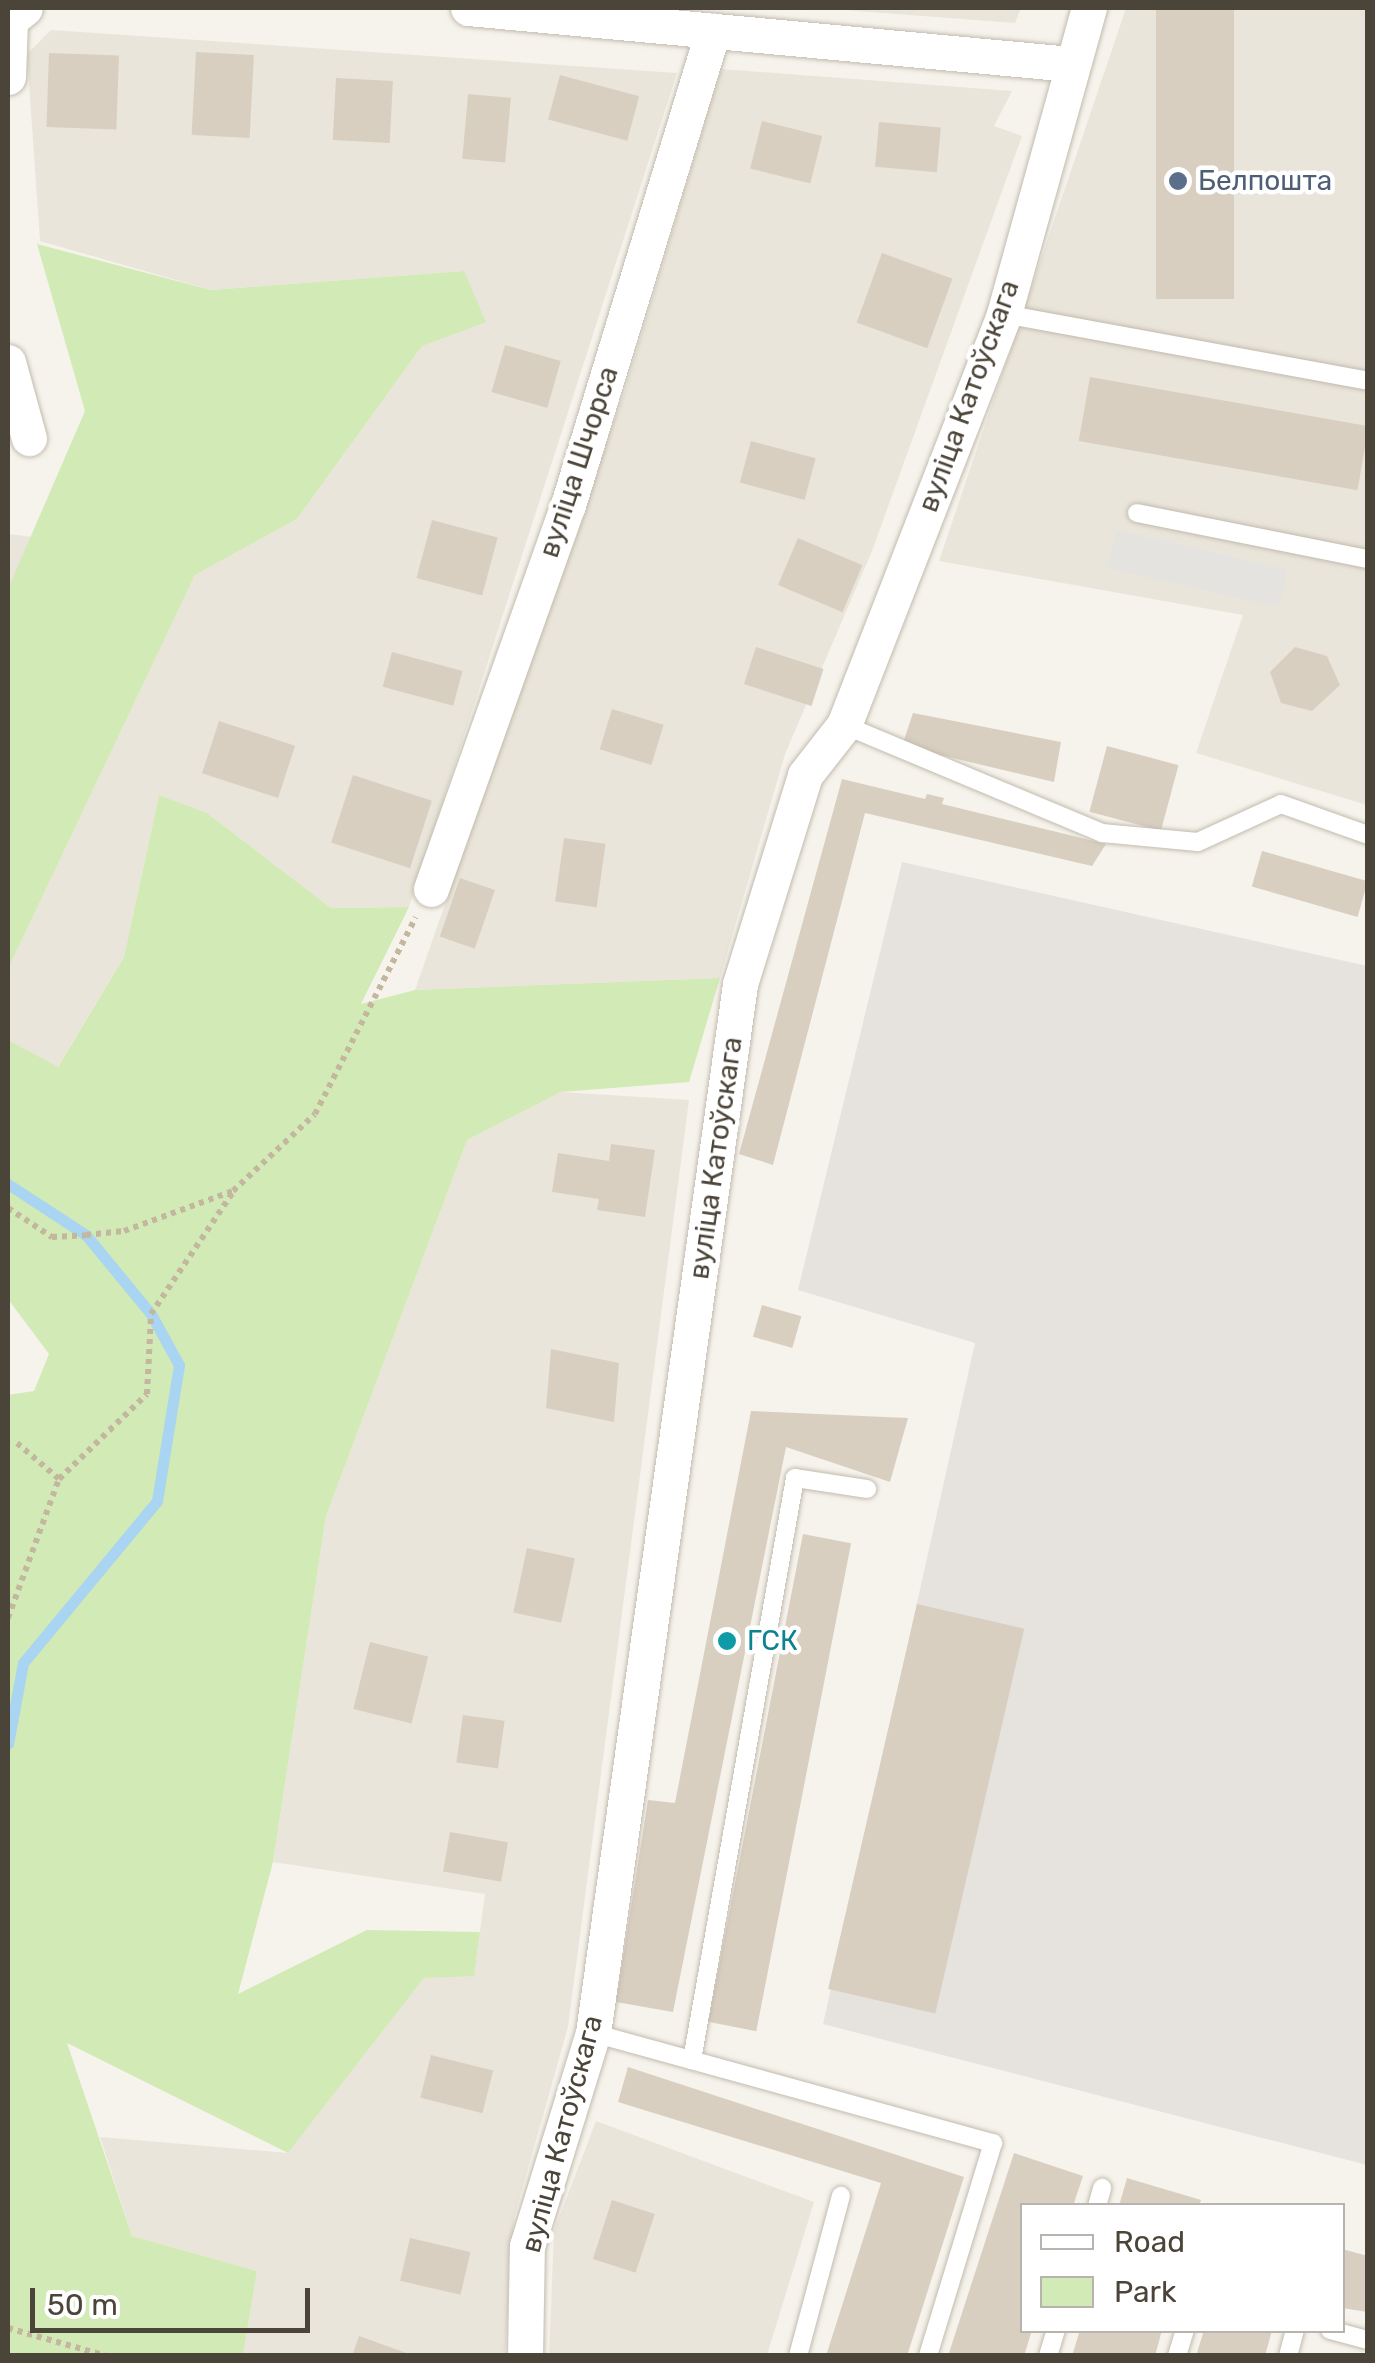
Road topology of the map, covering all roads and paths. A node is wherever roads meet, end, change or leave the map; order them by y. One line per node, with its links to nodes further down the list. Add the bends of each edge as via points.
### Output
1 (25, 8): 7 (street, via 10,20)
2 (468, 8): 4 (street)
3 (1089, 8): 6 (street, вуліца Катоўскага)
4 (562, 11): 5 (street)
5 (713, 31): 6 (street); 16 (street, вуліца Шчорса, via 568,506)
6 (1071, 64): 8 (street, вуліца Катоўскага)
7 (8, 77)
8 (1004, 314): 10 (lane); 14 (street, вуліца Катоўскага)
9 (8, 362): 11 (street)
10 (1368, 381)
11 (28, 438)
12 (1137, 513): 13 (lane)
13 (1368, 559)
14 (844, 725): 15 (lane, via 1102,833 1198,842 1281,804); 23 (street, вуліца Катоўскага, via 804,775 740,984)
15 (1368, 835)
16 (431, 889): 17 (path, via 315,1114)
17 (234, 1191): 18 (path, via 124,1231 86,1235 52,1237); 20 (path, via 151,1314 147,1394)
18 (8, 1208)
19 (17, 1443): 20 (path)
20 (59, 1480): 22 (path)
21 (867, 1489): 24 (lane, via 796,1478)
22 (8, 1618)
23 (593, 2033): 24 (lane); 30 (street, вуліца Катоўскага, via 527,2246)
24 (692, 2060): 32 (lane, via 993,2143)
25 (842, 2196): 31 (lane)
26 (8, 2328): 29 (path)
27 (1341, 2333): 28 (lane)
28 (1368, 2340)
29 (107, 2356)
30 (525, 2356)
31 (798, 2356)
32 (928, 2356)

